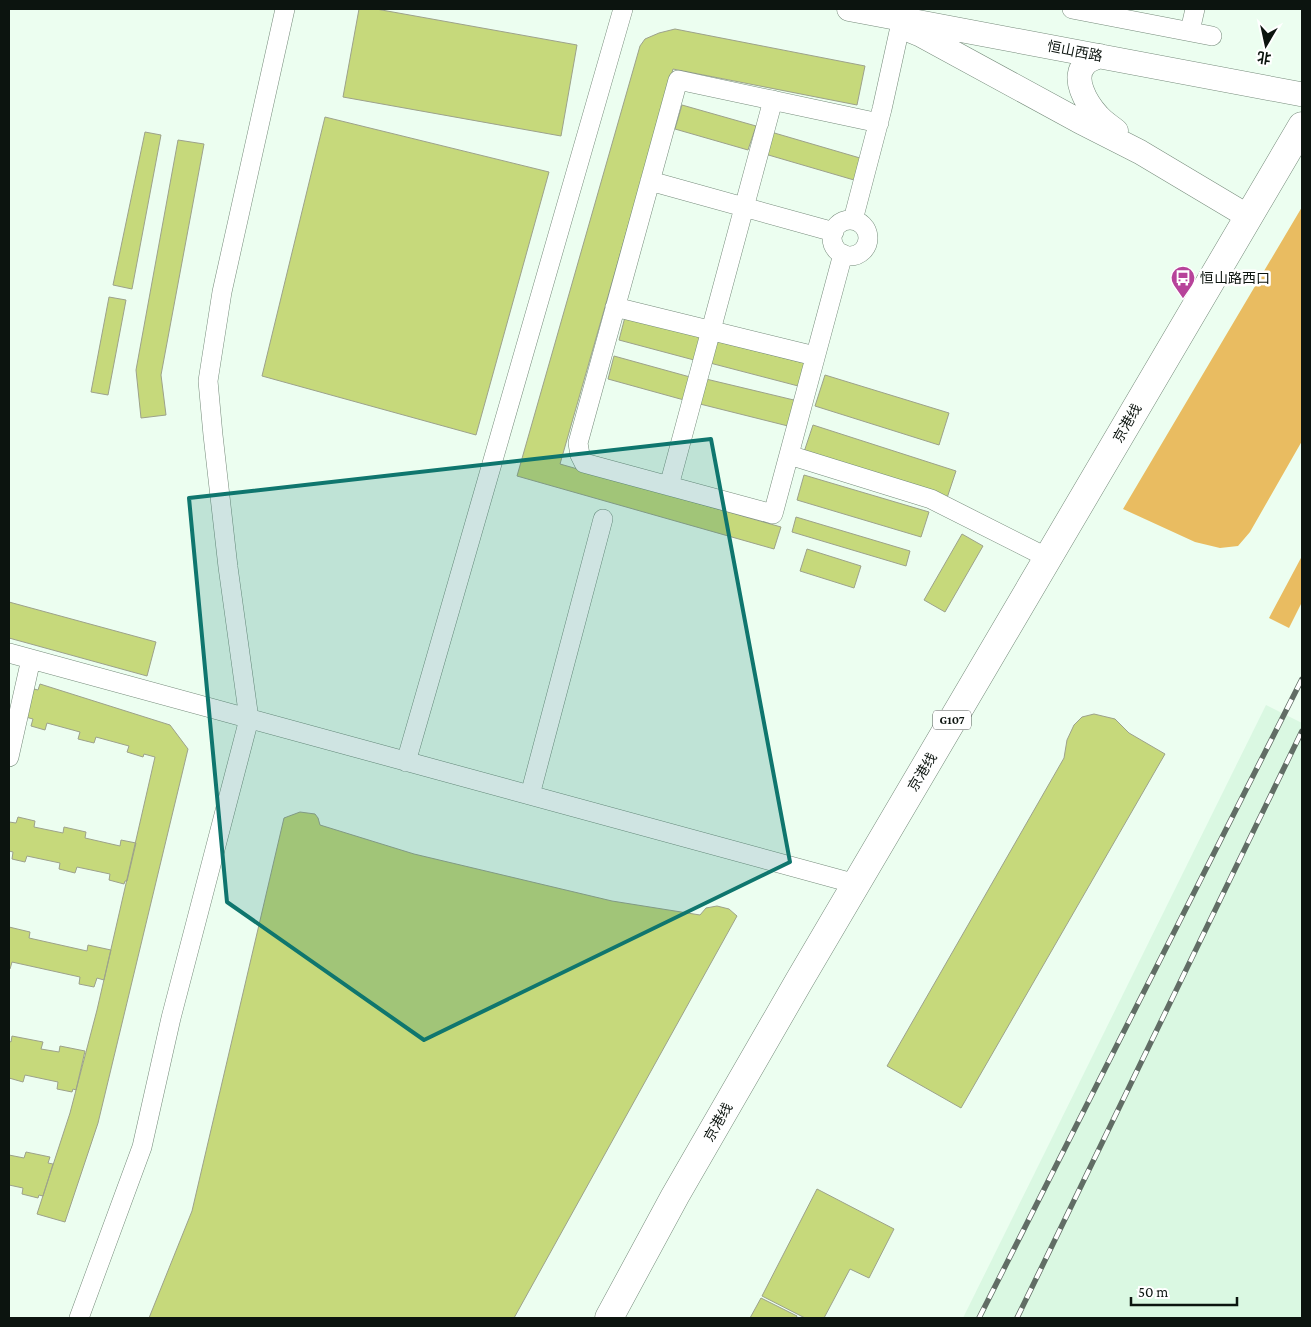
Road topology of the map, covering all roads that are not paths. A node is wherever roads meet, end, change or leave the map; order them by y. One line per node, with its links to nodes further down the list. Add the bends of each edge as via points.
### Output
1 (285, 9): 31 (street, via 222,292 208,381)
2 (623, 9): 33 (street)
3 (1072, 9): 7 (street)
4 (1195, 9): 7 (street)
5 (854, 10): 6 (main road); 9 (main road, 恒山西路)
6 (900, 27): 12 (street); 14 (main road, via 921,35)
7 (1190, 31): 8 (street)
8 (1212, 36)
9 (1100, 56): 10 (main road, 恒山西路); 14 (main road, via 1081,68 1080,85 1085,100 1098,117)
10 (1300, 94)
11 (773, 100): 12 (street); 16 (street, via 678,80); 17 (street)
12 (879, 123): 19 (street)
13 (1302, 126): 18 (highway, 京港线 / G107)
14 (1140, 152): 18 (main road)
15 (1302, 158): 38 (highway, 京港线 / G107, via 812,989)
16 (650, 181): 17 (street); 22 (street)
17 (744, 207): 20 (street); 23 (street)
18 (1249, 218): 28 (highway, 京港线 / G107)
19 (852, 220): 20 (street, via 839,224); 21 (street, via 866,228 867,246 858,254)
20 (834, 232): 21 (street, via 835,247)
21 (843, 254): 24 (street)
22 (615, 307): 23 (street); 26 (street, via 578,443 580,455 584,463)
23 (711, 330): 24 (street); 26 (street)
24 (815, 356): 25 (street)
25 (789, 455): 26 (street, via 773,514); 28 (street, via 931,499)
26 (669, 486)
27 (603, 519): 34 (street)
28 (1048, 558): 35 (highway, 京港线 / G107)
29 (9, 653): 30 (street)
30 (31, 659): 31 (street); 32 (street)
31 (249, 719): 33 (street); 36 (street, via 171,1018 142,1147)
32 (9, 757)
33 (406, 762): 34 (street)
34 (530, 795): 35 (street)
35 (856, 884): 37 (highway, 京港线 / G107, via 680,1187)
36 (79, 1318)
37 (609, 1318)
38 (627, 1318)

